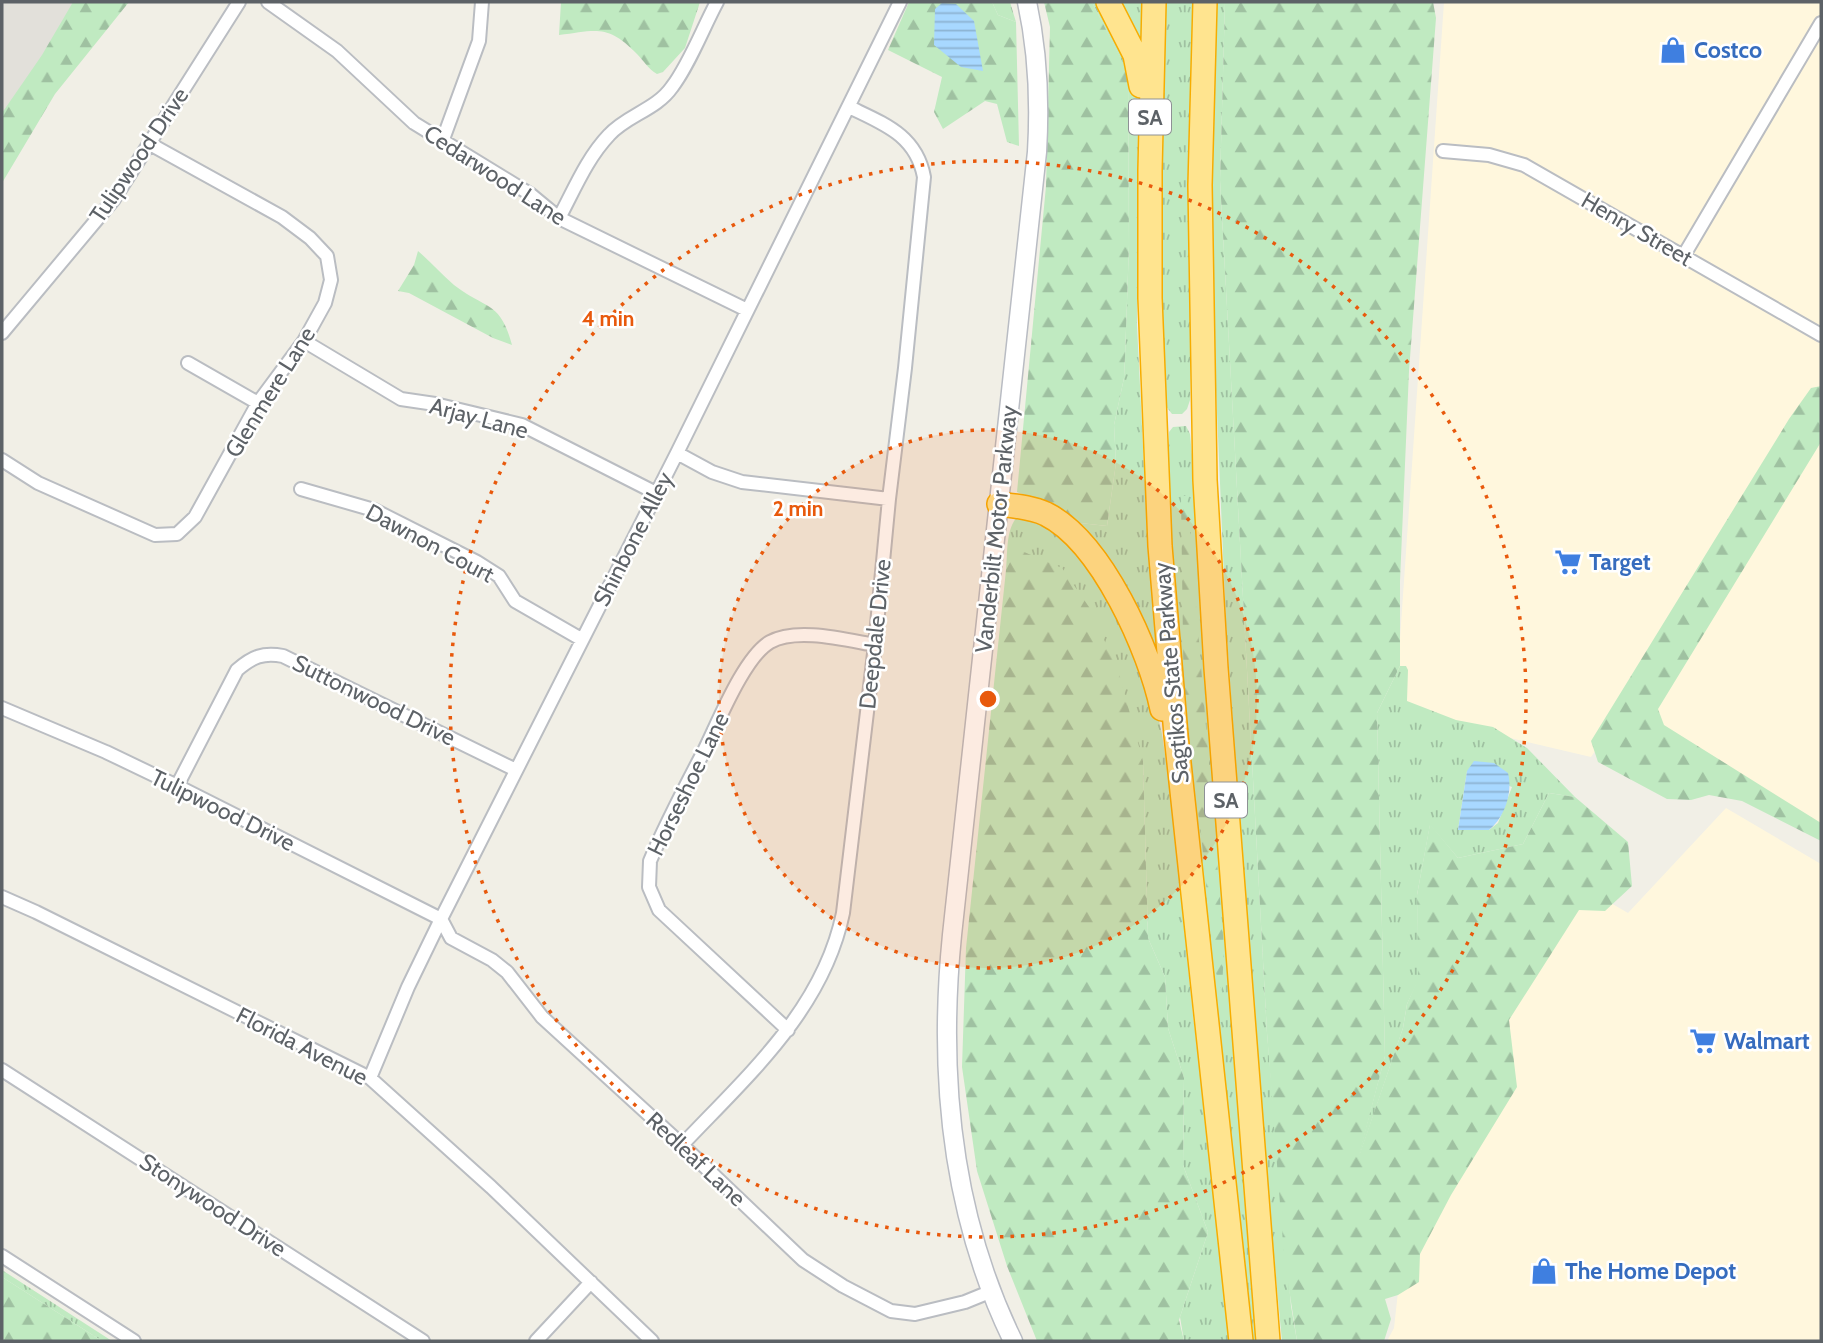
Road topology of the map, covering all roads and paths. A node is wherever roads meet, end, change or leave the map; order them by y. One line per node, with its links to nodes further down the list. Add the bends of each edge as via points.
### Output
1 (239, 2): 13 (street, Tulipwood Drive)
2 (268, 2): 12 (street, Cedarwood Lane, via 337,51)
3 (482, 2): 12 (street, via 479,41)
4 (717, 2): 15 (street, via 674,86 660,102 609,134)
5 (900, 2): 11 (street, Shinbone Alley)
6 (1027, 2): 29 (main road, Vanderbilt Motor Parkway, via 1036,50 1038,132)
7 (1108, 2): 16 (highway, via 1139,65 1140,158)
8 (1154, 2): 16 (highway, Sagtikos State Parkway / SA)
9 (1205, 3): 51 (highway, Sagtikos State Parkway / SA, via 1200,247 1208,532)
10 (1821, 23): 17 (street)
11 (849, 107): 18 (street, Shinbone Alley); 28 (street, Deepdale Drive, via 895,130 921,161 924,177)
12 (442, 142): 15 (street, Cedarwood Lane, via 530,194)
13 (150, 144): 19 (street, Tulipwood Drive, via 114,200); 21 (street, Glenmere Lane, via 282,217 327,256 331,280 325,303)
14 (1443, 151): 17 (street, Henry Street, via 1489,155 1524,165)
15 (559, 218): 18 (street, Cedarwood Lane)
16 (1150, 232): 35 (highway, Sagtikos State Parkway / SA, via 1160,546)
17 (1684, 255): 20 (street, Henry Street)
18 (747, 310): 24 (street, Shinbone Alley)
19 (2, 333)
20 (1821, 335)
21 (304, 341): 23 (street, Glenmere Lane); 27 (street, Arjay Lane, via 401,399 522,425)
22 (188, 363): 23 (street)
23 (258, 403): 25 (street, Glenmere Lane, via 195,517 177,534 155,535 38,483)
24 (677, 453): 27 (street, Shinbone Alley); 28 (street, via 742,482)
25 (2, 460)
26 (301, 489): 30 (street, Dawnon Court, via 374,510 477,562 499,576 515,601)
27 (656, 493): 30 (street, Shinbone Alley)
28 (889, 499): 31 (street, Deepdale Drive)
29 (999, 504): 35 (highway, via 1038,511 1066,527 1100,568 1134,625 1158,695 1174,803); 44 (main road, Vanderbilt Motor Parkway, via 945,1034 958,1177)
30 (581, 639): 33 (street, Shinbone Alley)
31 (875, 645): 38 (street, Deepdale Drive, via 838,938 810,998); 38 (street, Horseshoe Lane, via 817,636 789,638 770,642 751,660 650,861 649,887 659,910)
32 (2, 708): 34 (street, Tulipwood Drive)
33 (516, 770): 34 (street, Suttonwood Drive, via 283,656 267,653 251,658 237,670); 37 (street, Shinbone Alley)
34 (177, 786): 37 (street, Tulipwood Drive)
35 (1192, 878): 50 (highway, Sagtikos State Parkway / SA)
36 (2, 897): 40 (street, Florida Avenue)
37 (441, 919): 40 (street, Shinbone Alley); 41 (street, Redleaf Lane, via 450,938 507,972 542,1017)
38 (788, 1030): 41 (street, Deepdale Drive)
39 (2, 1070): 46 (street, Stonywood Drive)
40 (370, 1078): 43 (street, Florida Avenue)
41 (682, 1145): 44 (street, Redleaf Lane, via 803,1260 891,1311 915,1314)
42 (2, 1256): 45 (street)
43 (591, 1282): 47 (street); 48 (street, Florida Avenue)
44 (992, 1292): 49 (main road, Vanderbilt Motor Parkway)
45 (134, 1341)
46 (423, 1341)
47 (536, 1341)
48 (652, 1341)
49 (1013, 1341)
50 (1241, 1341)
51 (1268, 1341)

